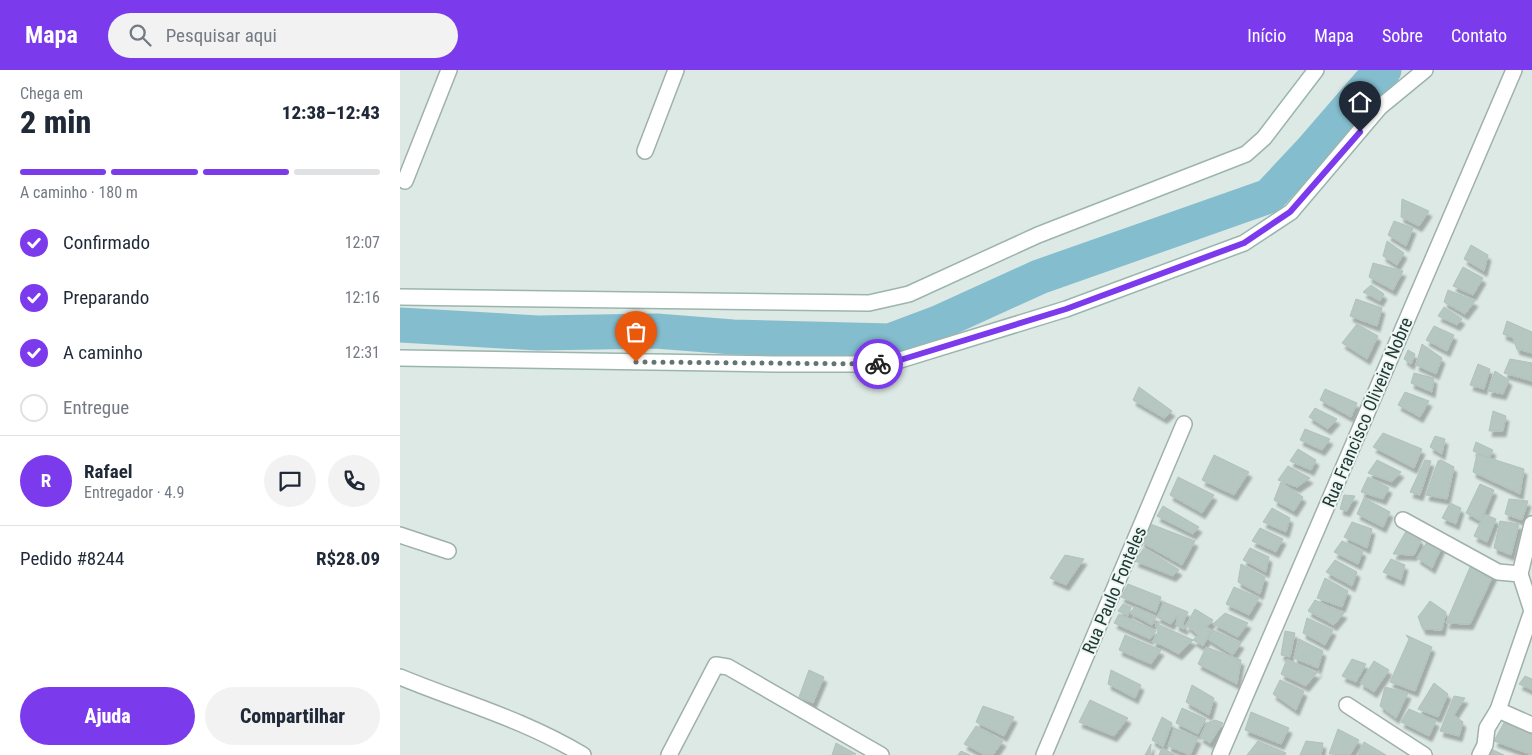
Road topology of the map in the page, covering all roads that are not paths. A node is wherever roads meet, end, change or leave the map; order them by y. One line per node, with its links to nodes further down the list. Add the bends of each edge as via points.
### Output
1 (449, 70): 7 (street)
2 (676, 70): 6 (street)
3 (1316, 70): 8 (street, via 1264,138 1246,154 1038,235 909,294 869,303)
4 (1425, 70): 9 (street, via 1380,107 1290,212 1244,243 1066,309 897,361 773,364)
5 (1514, 70): 24 (street, Rua Francisco Oliveira Nobre)
6 (646, 150)
7 (405, 181)
8 (400, 297)
9 (400, 358)
10 (1184, 424): 23 (street, Rua Paulo Fonteles)
11 (1403, 520): 15 (street, via 1498,572)
12 (1532, 524): 15 (street)
13 (400, 536): 14 (street)
14 (448, 551)
15 (1520, 574): 18 (street, via 1532,611)
16 (402, 682): 20 (street, via 462,699 549,735)
17 (1347, 705): 25 (street)
18 (1498, 710): 19 (street); 26 (street, via 1487,728)
19 (1532, 725)
20 (583, 755)
21 (669, 755): 22 (street, via 716,666 728,668)
22 (881, 755)
23 (1044, 755)
24 (1220, 755)
25 (1424, 755)
26 (1480, 755)

